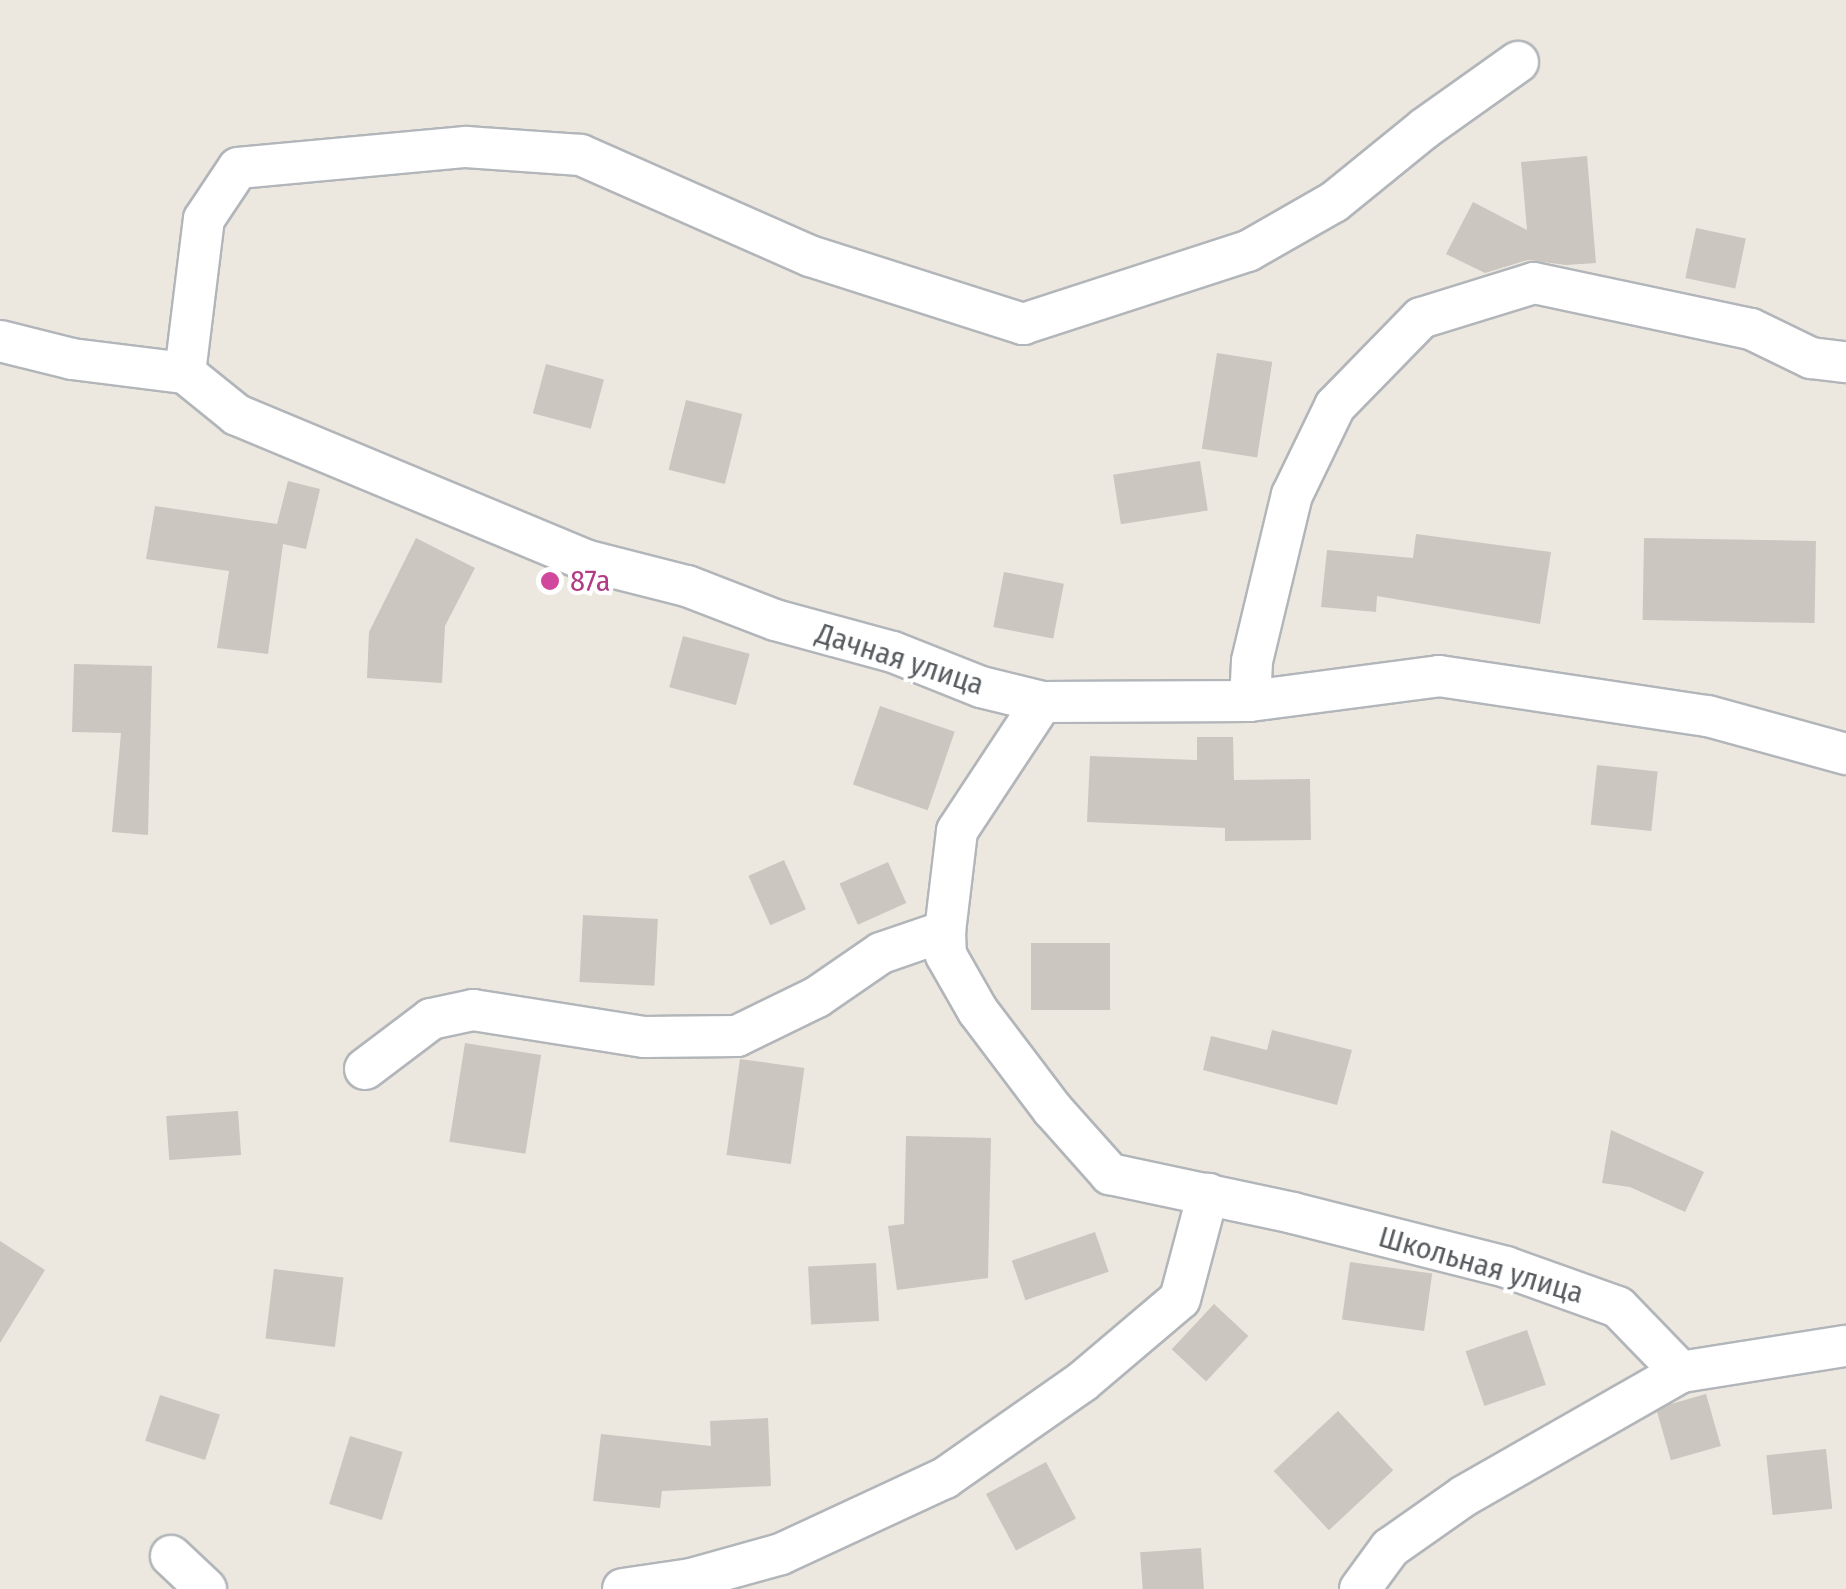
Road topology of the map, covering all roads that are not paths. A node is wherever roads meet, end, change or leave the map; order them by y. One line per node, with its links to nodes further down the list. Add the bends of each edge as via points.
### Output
1 (1518, 62): 4 (street, via 1334,202 1248,251 1023,324 810,256 580,155 466,147 238,168 204,219)
2 (0, 341): 4 (street, via 72,359)
3 (1846, 362): 6 (street, via 1810,358 1751,329 1534,283 1422,318 1335,406 1292,495 1252,661)
4 (185, 373): 5 (street, Дачная улица, via 237,415 588,561 687,586)
5 (1042, 702): 6 (street, Дачная улица); 8 (street, via 957,830)
6 (1250, 702): 7 (street, Дачная улица, via 1439,676 1708,716)
7 (1846, 754)
8 (945, 930): 9 (street, via 880,953 817,996 738,1036 644,1037 473,1010 431,1019); 10 (street, Школьная улица, via 946,955 978,1010 1052,1110 1110,1174)
9 (365, 1070)
10 (1208, 1194): 12 (street, Школьная улица, via 1506,1266 1618,1306); 15 (street, via 1180,1298 1082,1382 945,1478 781,1554)
11 (1846, 1346): 12 (street)
12 (1681, 1372): 16 (street, via 1464,1496 1390,1548)
13 (171, 1556): 14 (street)
14 (206, 1589)
15 (623, 1589)
16 (1360, 1589)

